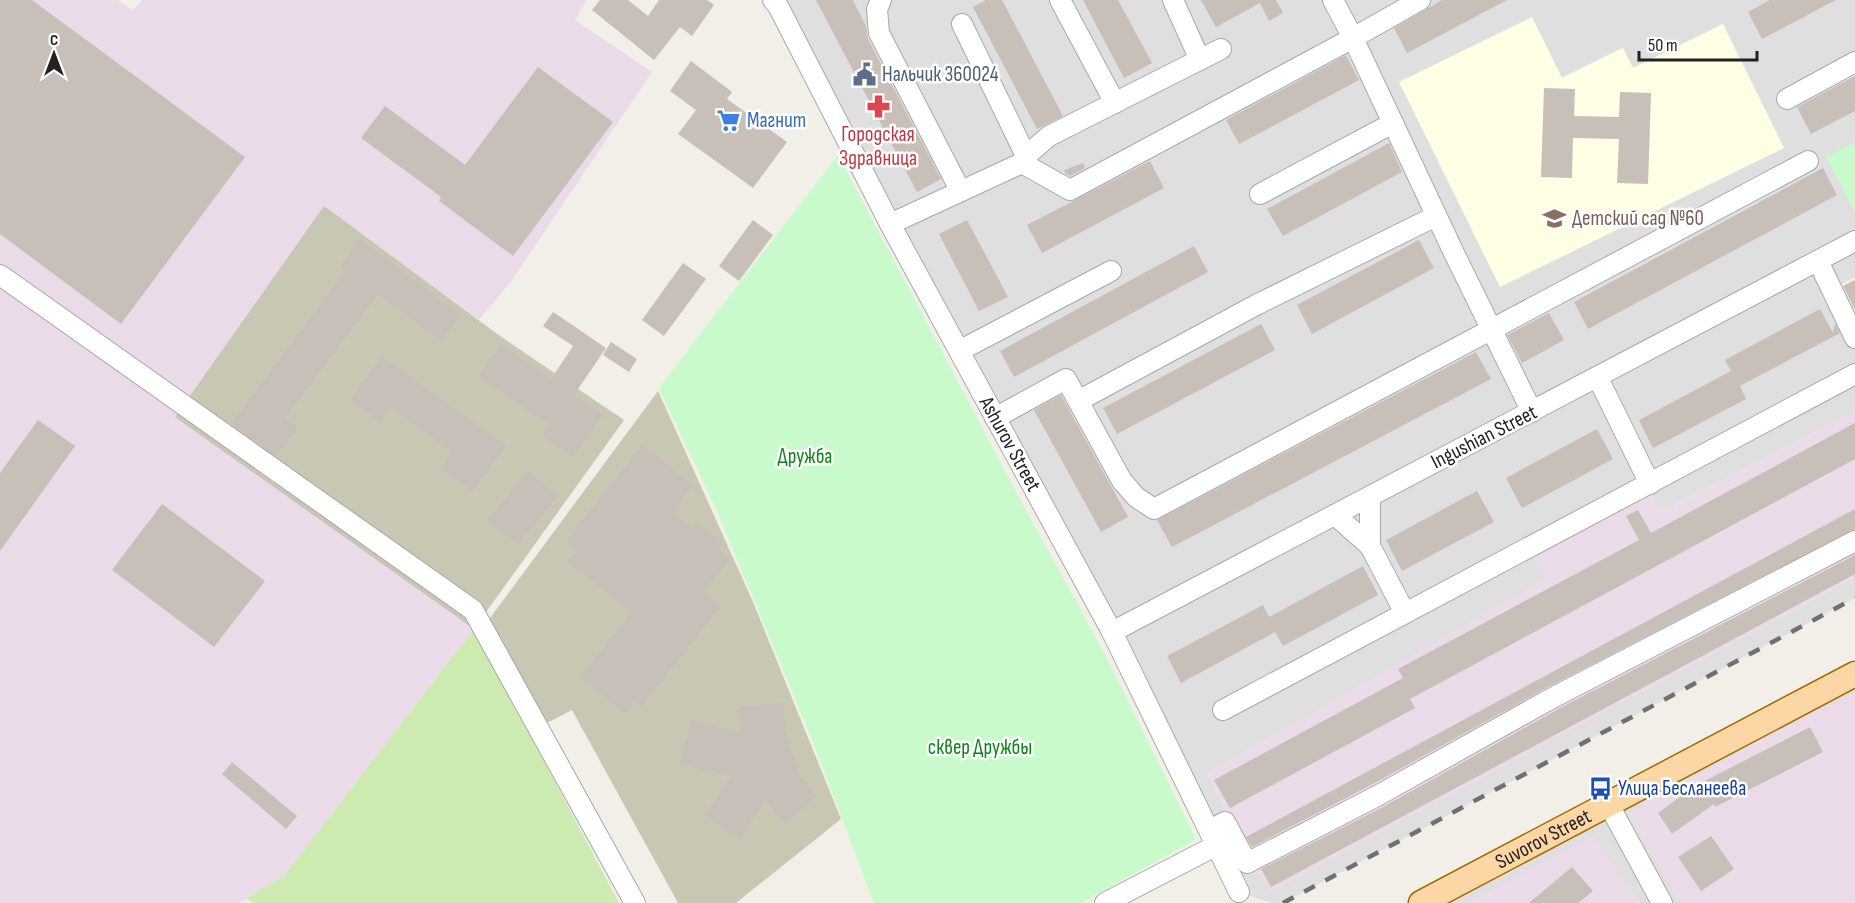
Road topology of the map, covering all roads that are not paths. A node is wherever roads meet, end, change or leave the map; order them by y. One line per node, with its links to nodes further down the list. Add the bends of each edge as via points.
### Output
1 (773, 0): 20 (street, Ashurov Street)
2 (881, 0): 17 (street, via 877,9 879,33)
3 (1060, 0): 13 (street)
4 (1173, 0): 10 (street)
5 (1333, 0): 8 (street)
6 (1420, 0): 8 (street)
7 (962, 24): 15 (street)
8 (1353, 38): 14 (street); 15 (street, via 1070,190)
9 (1221, 49): 10 (street)
10 (1200, 60): 13 (street)
11 (1855, 62): 12 (street)
12 (1787, 99)
13 (1115, 103): 15 (street, via 1049,136)
14 (1393, 123): 18 (street); 19 (street)
15 (1024, 160): 17 (street)
16 (1808, 161): 25 (street)
17 (960, 190): 20 (street)
18 (1260, 194)
19 (1436, 216): 25 (street); 30 (street, via 1256,305)
20 (890, 224): 27 (street, Ashurov Street)
21 (1855, 241): 22 (street, Ingushian Street)
22 (1818, 261): 26 (street); 29 (street, Ingushian Street)
23 (1111, 271): 27 (street)
24 (0, 275): 45 (street, via 473,610)
25 (1491, 329): 30 (street, via 1154,509 1122,481); 31 (street)
26 (1855, 338)
27 (959, 351): 32 (street, Ashurov Street)
28 (1855, 374): 33 (street)
29 (1598, 378): 31 (street, Ingushian Street); 33 (street)
30 (1078, 401): 32 (street, via 1066,379)
31 (1532, 412): 34 (street, Ingushian Street)
32 (996, 418): 39 (street, Ashurov Street)
33 (1650, 484): 38 (street)
34 (1370, 497): 35 (street, Ingushian Street); 37 (street)
35 (1335, 515): 37 (street); 39 (street, Ingushian Street)
36 (1855, 541): 43 (street, via 1554,697 1247,863 1225,822)
37 (1370, 546): 38 (street)
38 (1405, 613): 41 (street)
39 (1112, 632): 43 (street, Ashurov Street)
40 (1855, 674): 42 (main road, Suvorov Street)
41 (1223, 710)
42 (1609, 805): 47 (main road, Suvorov Street); 48 (street)
43 (1213, 837): 44 (street, Ashurov Street); 46 (street)
44 (1239, 892)
45 (634, 903)
46 (1106, 903)
47 (1421, 903)
48 (1662, 903)

